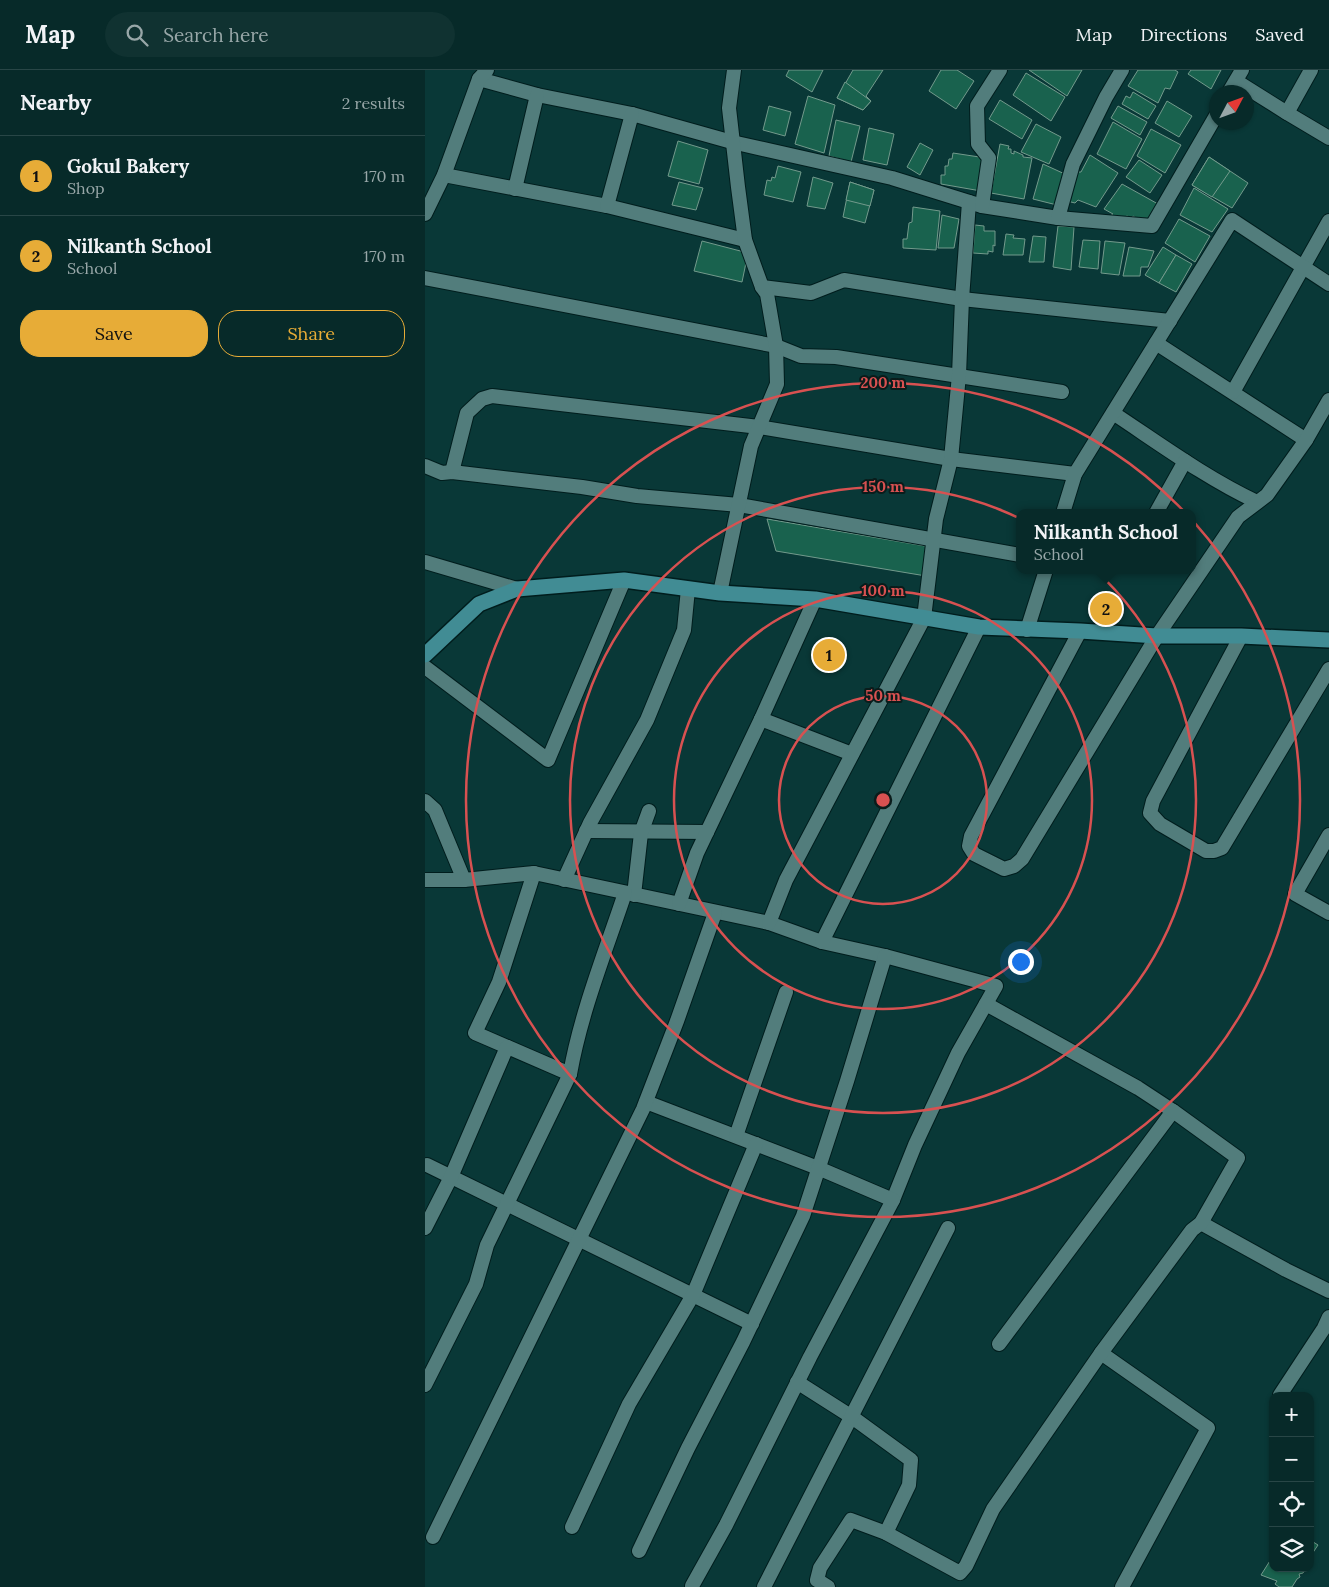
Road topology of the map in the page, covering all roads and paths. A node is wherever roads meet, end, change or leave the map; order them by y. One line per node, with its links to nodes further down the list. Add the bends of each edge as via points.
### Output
1 (734, 70): 12 (street, via 729,108)
2 (1000, 70): 15 (street, via 977,106 978,144 989,158)
3 (1122, 70): 18 (street, via 1073,164)
4 (1311, 70): 9 (street)
5 (483, 75): 7 (street); 13 (street)
6 (1236, 81): 9 (street)
7 (537, 95): 8 (street); 14 (street)
8 (632, 114): 12 (street); 16 (street)
9 (1287, 114): 11 (street)
10 (1209, 128): 18 (street, via 1152,226)
11 (1329, 138)
12 (732, 142): 15 (street, via 892,178); 20 (street)
13 (444, 176): 14 (street); 17 (street)
14 (515, 189): 16 (street)
15 (976, 204): 18 (street); 25 (street)
16 (607, 206): 20 (street)
17 (425, 214)
18 (1058, 218)
19 (1329, 222): 21 (street)
20 (745, 240): 24 (street)
21 (1303, 268): 23 (street); 26 (street, via 1232,220); 31 (street)
22 (425, 278): 28 (street)
23 (1329, 284)
24 (763, 287): 25 (street, via 811,293 844,280); 28 (street)
25 (962, 299): 26 (street); 29 (street)
26 (1170, 321): 27 (street)
27 (1156, 343): 31 (street); 33 (street)
28 (776, 346): 29 (street, via 801,356 836,357); 34 (street, via 777,384)
29 (959, 375): 30 (street); 36 (street)
30 (1062, 392)
31 (1233, 392): 35 (street)
32 (1329, 400): 35 (street)
33 (1113, 413): 37 (street); 40 (street)
34 (759, 428): 36 (street); 39 (street, via 492,396 482,399 467,413); 42 (street, via 751,446)
35 (1306, 440): 41 (street, via 1267,495)
36 (951, 459): 40 (street); 45 (street)
37 (1185, 461): 41 (street); 44 (street)
38 (425, 466): 39 (street, via 442,473)
39 (452, 472): 42 (street, via 637,496)
40 (1075, 474): 43 (street)
41 (1257, 502): 58 (street, via 1238,517)
42 (739, 505): 45 (street); 52 (street)
43 (1064, 509)
44 (1158, 509)
45 (933, 540): 46 (street); 54 (street)
46 (1016, 554)
47 (425, 562): 50 (street)
48 (1045, 574): 56 (street)
49 (624, 580): 50 (main road); 51 (main road); 62 (street, via 547,760)
50 (517, 589): 61 (main road, via 479,604)
51 (688, 589): 52 (main road); 68 (street, via 685,630 647,720)
52 (720, 593): 53 (main road)
53 (815, 599): 54 (main road); 64 (street)
54 (924, 618): 55 (main road); 65 (street)
55 (979, 627): 56 (main road); 81 (street)
56 (1027, 630): 57 (main road)
57 (1080, 631): 58 (main road); 58 (street, via 971,836 969,846 974,854 1004,869 1022,859)
58 (1157, 636): 59 (main road)
59 (1241, 636): 60 (main road); 63 (street, via 1153,801 1151,813 1160,824 1206,851 1222,848)
60 (1329, 640)
61 (425, 655)
62 (425, 667)
63 (1329, 669)
64 (761, 719): 65 (street); 69 (street)
65 (852, 754): 80 (street, via 786,880)
66 (425, 801): 74 (street, via 435,810)
67 (649, 811): 70 (street)
68 (586, 831): 70 (street); 75 (street)
69 (707, 832): 70 (street); 77 (street)
70 (641, 833): 76 (street)
71 (1329, 835): 79 (street, via 1295,894)
72 (534, 873): 74 (street); 75 (street); 85 (street, via 499,982 475,1033)
73 (425, 880): 74 (street)
74 (464, 880)
75 (564, 880): 76 (street)
76 (630, 894): 77 (street); 86 (street, via 589,1000)
77 (679, 904): 78 (street)
78 (715, 913): 80 (street); 87 (street)
79 (1329, 913)
80 (769, 923): 81 (street)
81 (822, 942): 82 (street)
82 (885, 956): 84 (street, via 996,986); 92 (street)
83 (786, 992): 89 (street)
84 (986, 1004): 88 (street, via 1138,1088); 94 (street, via 954,1061)
85 (507, 1047): 86 (street); 93 (street)
86 (569, 1074): 95 (street)
87 (646, 1102): 89 (street); 99 (street)
88 (1173, 1111): 96 (street, via 1238,1158); 104 (street)
89 (736, 1136): 90 (street)
90 (756, 1144): 92 (street); 101 (street)
91 (427, 1166): 93 (street)
92 (818, 1168): 94 (street); 103 (street, via 803,1216)
93 (451, 1177): 95 (street); 97 (street)
94 (893, 1200): 106 (street)
95 (506, 1204): 99 (street); 107 (street, via 487,1244 476,1284)
96 (1201, 1223): 100 (street); 105 (street, via 1192,1230)
97 (425, 1228)
98 (948, 1228): 109 (street)
99 (580, 1240): 101 (street); 112 (street)
100 (1329, 1292)
101 (693, 1295): 103 (street); 110 (street, via 629,1404)
102 (1329, 1317): 108 (street)
103 (751, 1324): 113 (street)
104 (999, 1344)
105 (1101, 1353): 111 (street, via 993,1509 960,1573); 117 (street, via 1208,1428)
106 (797, 1382): 109 (street); 114 (street)
107 (425, 1385)
108 (1282, 1392)
109 (852, 1417): 111 (street, via 911,1460 909,1485); 115 (street)
110 (573, 1527)
111 (886, 1533): 116 (street, via 851,1520 820,1568 817,1580)
112 (433, 1537)
113 (639, 1551)
114 (692, 1586)
115 (764, 1587)
116 (829, 1587)
117 (1122, 1587)

